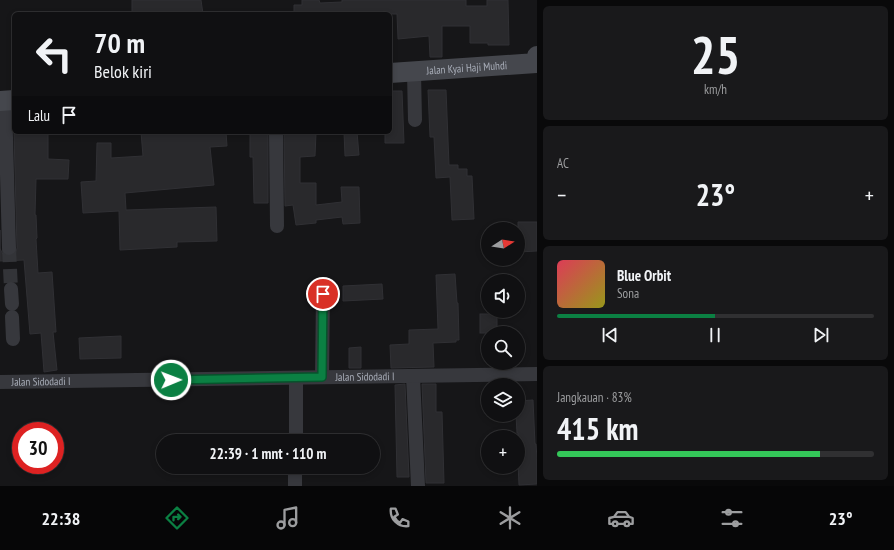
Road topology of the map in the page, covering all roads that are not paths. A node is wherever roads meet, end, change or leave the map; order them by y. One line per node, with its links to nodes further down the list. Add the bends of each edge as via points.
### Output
1 (537, 61): 2 (street, Jalan Kyai Haji Muhdi)
2 (414, 72): 3 (street, Jalan Kyai Haji Muhdi); 5 (street)
3 (392, 74)
4 (6, 101): 8 (street)
5 (415, 120)
6 (276, 134): 7 (street)
7 (277, 226)
8 (9, 248)
9 (11, 289): 11 (street)
10 (323, 294): 14 (street)
11 (13, 339)
12 (537, 374): 13 (street, Jalan Sidodadi I)
13 (413, 376): 14 (street, Jalan Sidodadi I); 20 (street)
14 (322, 377): 15 (street, Jalan Sidodadi I)
15 (296, 378): 16 (street, Jalan Sidodadi I); 17 (street)
16 (0, 382)
17 (296, 434)
18 (295, 474): 19 (street)
19 (295, 486)
20 (418, 486)

